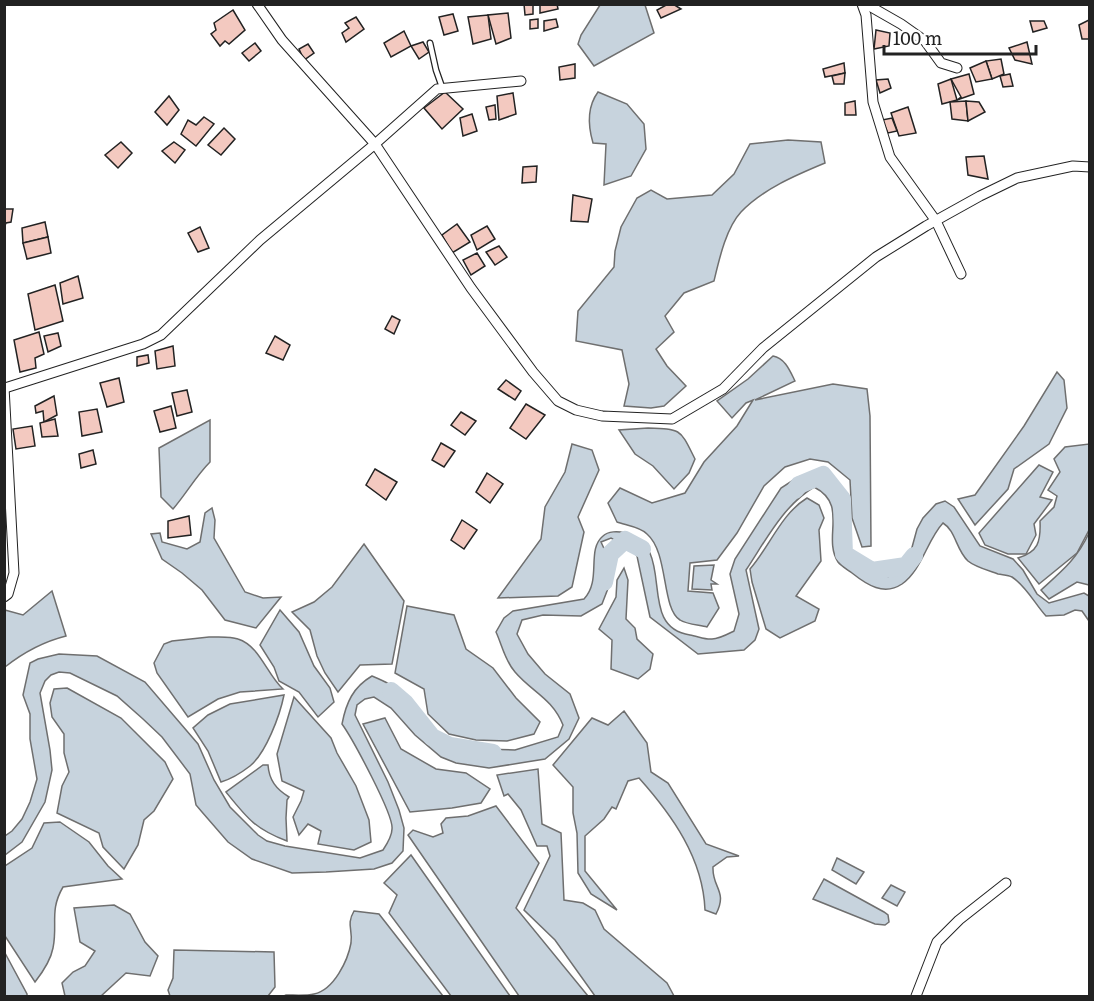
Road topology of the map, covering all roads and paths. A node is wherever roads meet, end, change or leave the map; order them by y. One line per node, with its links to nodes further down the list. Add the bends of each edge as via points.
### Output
1 (256, 4): 7 (street, via 282,40)
2 (864, 4): 4 (street, via 925,41 941,63); 9 (street, via 873,102 890,158)
3 (430, 43): 6 (lane)
4 (957, 68)
5 (521, 81): 6 (street)
6 (442, 87): 7 (street)
7 (375, 144): 9 (street, via 471,288 533,372 558,401 602,416 672,419 723,389 763,348 876,257); 11 (street, via 260,240 161,335)
8 (1089, 167): 9 (street, via 1073,166 1017,178)
9 (936, 221): 10 (street)
10 (961, 274)
11 (5, 387): 12 (street, via 14,573)
12 (4, 597)
13 (1006, 883): 14 (street, via 937,942)
14 (916, 996)

